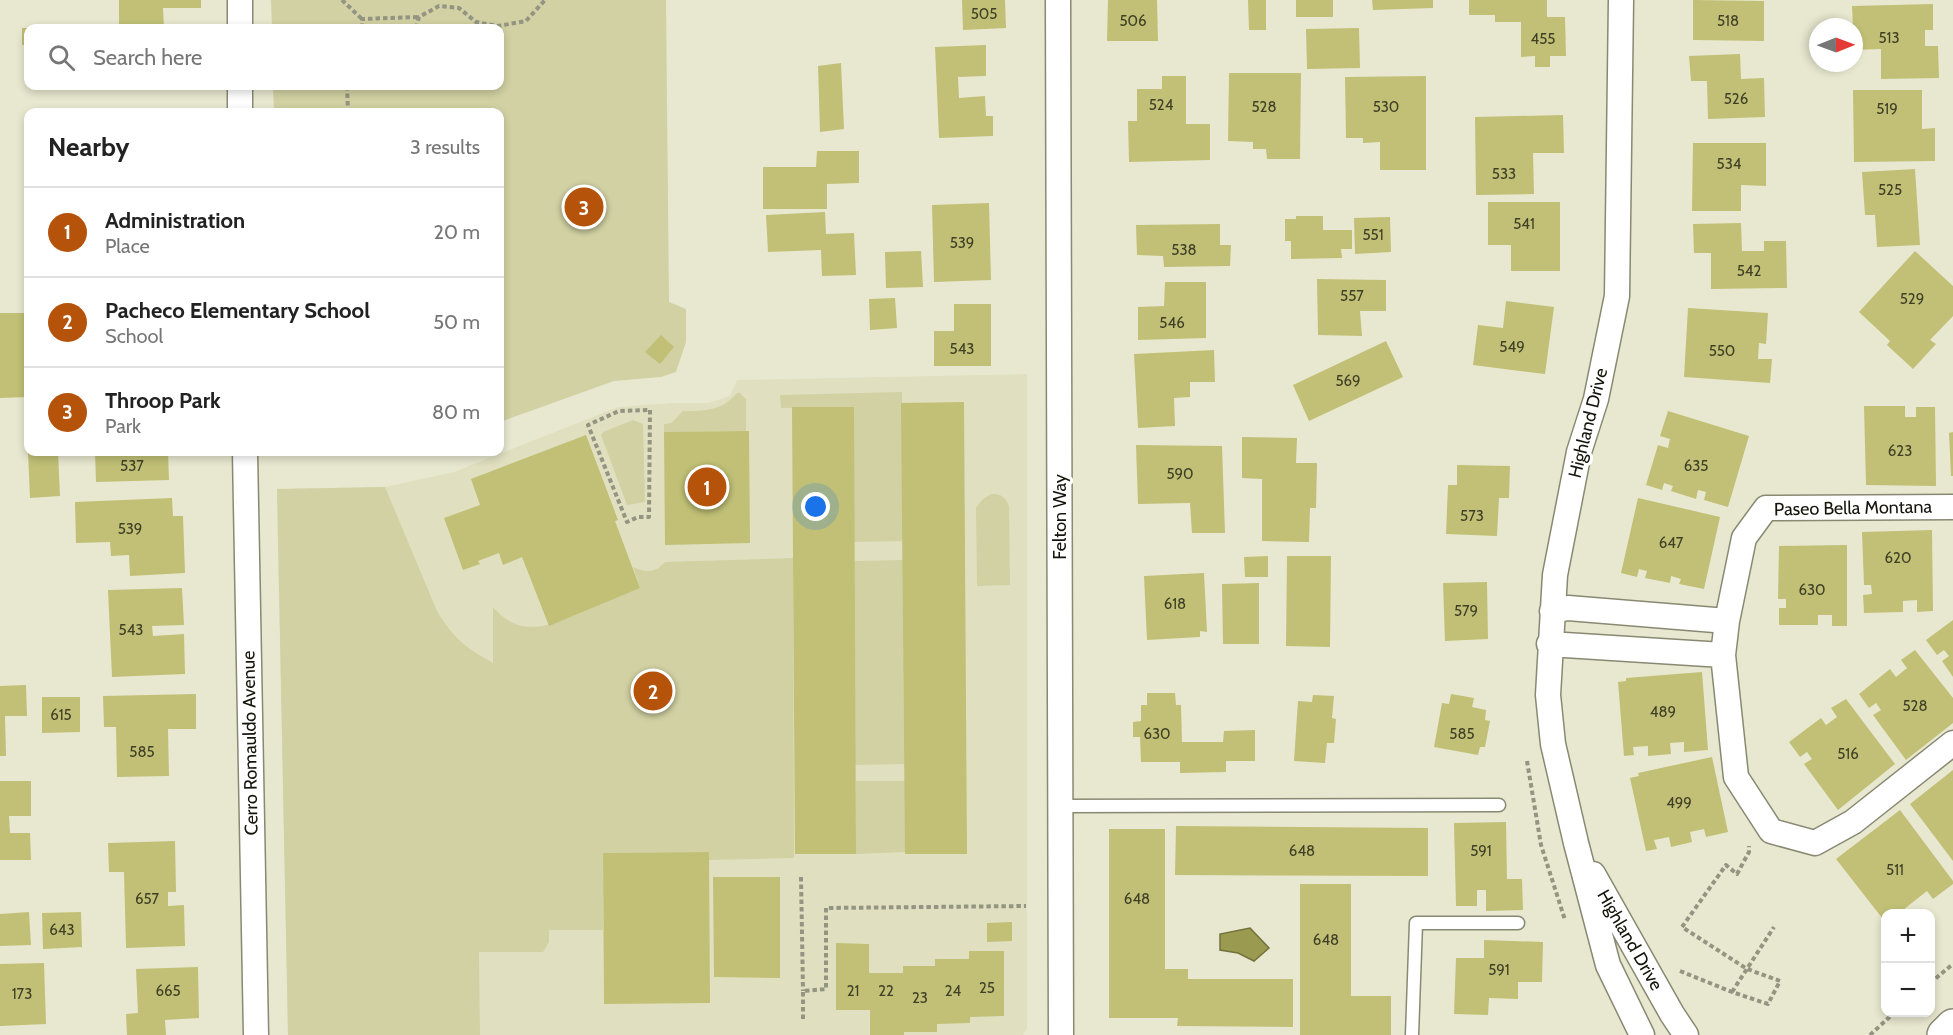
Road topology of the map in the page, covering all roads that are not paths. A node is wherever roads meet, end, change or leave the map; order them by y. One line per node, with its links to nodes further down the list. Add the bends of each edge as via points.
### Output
1 (240, 0): 4 (street)
2 (1058, 0): 15 (street, Felton Way)
3 (1621, 0): 9 (street, Highland Drive, via 1617,296 1596,399 1579,452 1555,575)
4 (240, 24)
5 (240, 90): 6 (street)
6 (240, 108)
7 (245, 456): 19 (street, Cerro Romauldo Avenue)
8 (1953, 507): 10 (street, Paseo Bella Montana, via 1766,508 1744,538)
9 (1552, 611): 10 (street, via 1568,608); 11 (street, Highland Drive)
10 (1727, 621): 12 (street, Paseo Bella Montana)
11 (1549, 644): 12 (street); 16 (street, Highland Drive, via 1548,695 1553,744)
12 (1723, 655): 13 (street, Paseo Bella Montana, via 1736,777 1771,831 1815,843 1853,822)
13 (1953, 743)
14 (1499, 805): 15 (lane)
15 (1060, 807): 20 (street, Felton Way)
16 (1576, 843): 22 (street, Highland Drive, via 1608,965); 23 (street, Highland Drive)
17 (1518, 923): 21 (lane, via 1416,922)
18 (1953, 1026): 24 (highway)
19 (256, 1035)
20 (1061, 1035)
21 (1412, 1035)
22 (1642, 1035)
23 (1686, 1035)
24 (1944, 1035)

